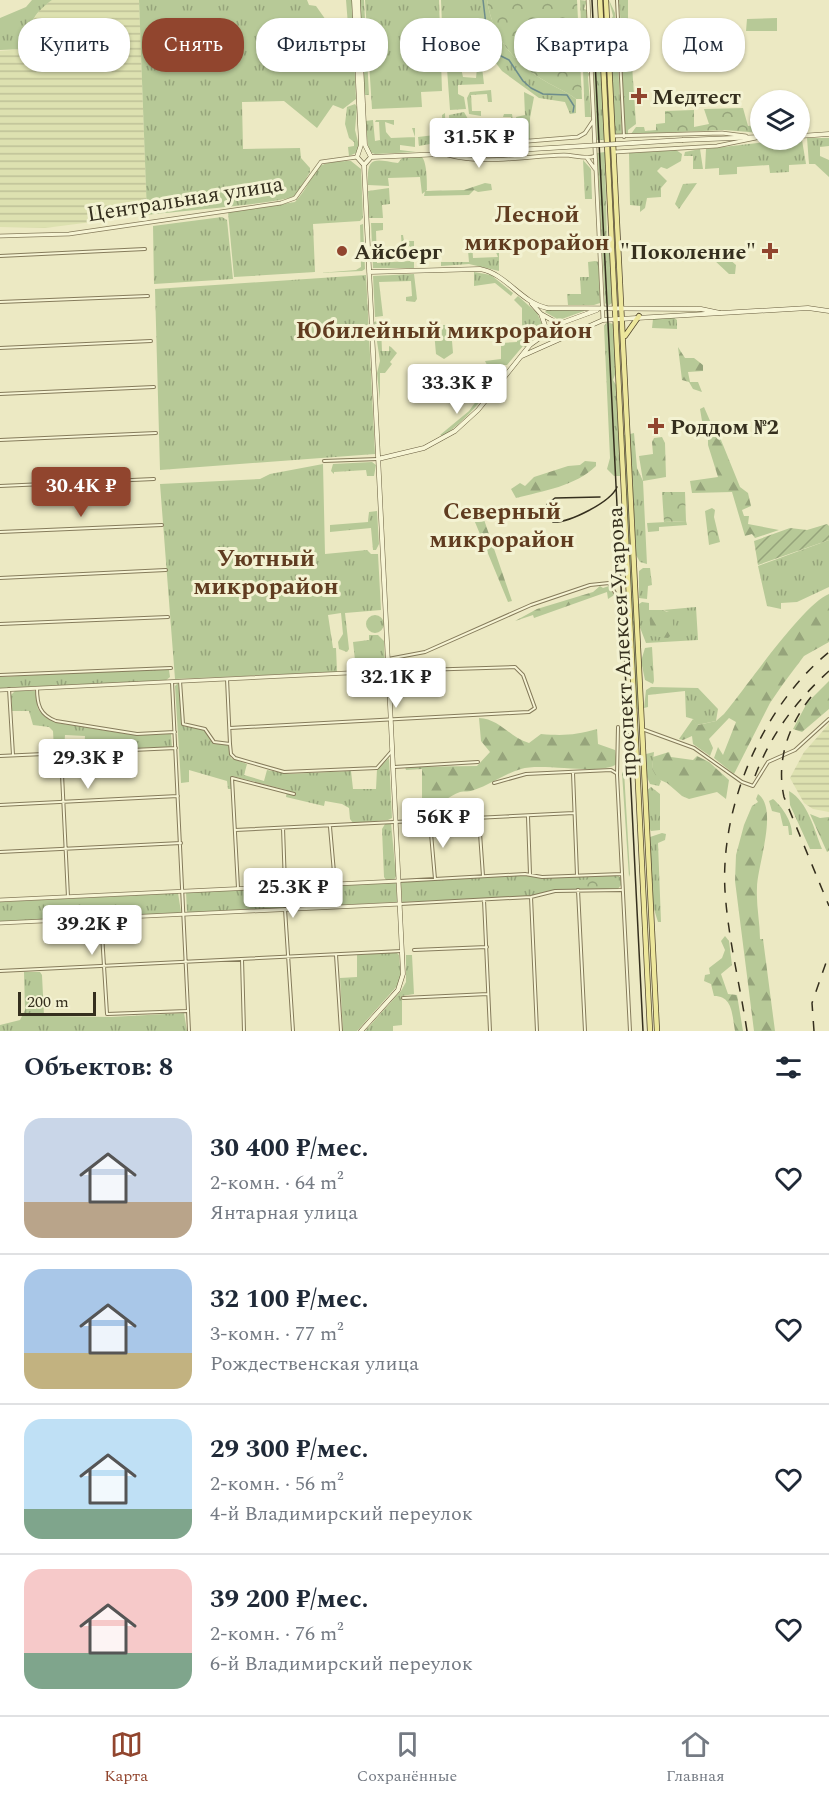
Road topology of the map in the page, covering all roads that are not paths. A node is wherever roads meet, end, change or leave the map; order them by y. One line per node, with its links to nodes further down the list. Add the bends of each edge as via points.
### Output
1 (356, 0): 17 (main road); 20 (main road, via 361,145)
2 (588, 0): 6 (street)
3 (600, 0): 33 (main road, проспект Алексея Угарова)
4 (606, 0): 11 (main road, проспект Алексея Угарова)
5 (617, 0): 13 (street)
6 (594, 120): 7 (street); 9 (street)
7 (586, 132): 9 (street); 18 (street, via 568,139 467,146)
8 (829, 134): 10 (main road)
9 (595, 135): 21 (street)
10 (810, 135)
11 (613, 136): 13 (street); 19 (main road, проспект Алексея Угарова)
12 (750, 136): 13 (street, via 722,133)
13 (624, 137): 16 (street)
14 (750, 137): 18 (main road, bridge)
15 (750, 139): 16 (street, via 717,146)
16 (624, 150): 19 (street)
17 (368, 152): 20 (main road); 22 (main road)
18 (443, 154): 22 (main road); 23 (street, via 469,159 570,155)
19 (614, 154): 34 (main road, проспект Алексея Угарова)
20 (357, 155): 24 (main road); 26 (street, Центральная улица, via 321,162 296,198 281,203 69,234)
21 (596, 156): 23 (street); 25 (street)
22 (371, 157): 24 (main road)
23 (587, 158): 25 (street)
24 (364, 165): 29 (main road)
25 (596, 171): 36 (street)
26 (0, 236)
27 (145, 249): 28 (street)
28 (0, 256)
29 (369, 272): 32 (main road, via 484,270 499,276); 61 (main road)
30 (147, 296): 31 (street)
31 (0, 302)
32 (532, 303): 36 (main road, via 547,308); 39 (main road)
33 (616, 309): 34 (main road); 36 (main road); 44 (main road, проспект Алексея Угарова)
34 (623, 309): 35 (main road); 43 (main road, проспект Алексея Угарова)
35 (650, 309): 38 (main road); 42 (main road)
36 (600, 310): 40 (main road); 45 (street)
37 (829, 311): 38 (main road, via 808,308)
38 (720, 313): 42 (main road)
39 (541, 314): 46 (main road); 48 (main road)
40 (587, 314): 46 (main road); 47 (main road)
41 (639, 316): 42 (main road); 43 (main road); 51 (main road)
42 (649, 316)
43 (623, 318): 44 (main road); 51 (main road, проспект Алексея Угарова)
44 (616, 319): 45 (main road); 58 (main road, проспект Алексея Угарова)
45 (603, 320): 47 (main road)
46 (559, 324): 48 (main road); 49 (main road)
47 (589, 326): 49 (main road)
48 (547, 331): 50 (main road)
49 (562, 336): 53 (main road)
50 (537, 339): 53 (main road); 55 (main road)
51 (624, 339): 58 (main road, проспект Алексея Угарова)
52 (151, 341): 54 (street)
53 (542, 346): 55 (main road)
54 (0, 348)
55 (522, 356): 61 (main road, via 478,410 455,431 424,448)
56 (154, 387): 57 (street)
57 (0, 394)
58 (624, 432): 69 (main road, проспект Алексея Угарова); 86 (main road, проспект Алексея Угарова)
59 (156, 433): 60 (street)
60 (0, 440)
61 (378, 459): 62 (street); 72 (main road)
62 (324, 461)
63 (154, 479): 64 (street)
64 (0, 486)
65 (162, 525): 66 (street)
66 (0, 532)
67 (166, 570): 68 (street)
68 (0, 578)
69 (629, 596): 72 (street, via 617,596 609,583 590,585 517,611 425,652); 113 (main road, проспект Алексея Угарова)
70 (168, 617): 71 (street)
71 (0, 624)
72 (388, 659): 74 (main road)
73 (171, 668): 75 (street)
74 (388, 671): 76 (street); 83 (main road); 83 (street, via 515,667 523,675 535,704 532,711)
75 (0, 675)
76 (227, 679): 77 (street); 85 (street)
77 (180, 681): 78 (street); 88 (street, via 183,724 205,729 214,742)
78 (172, 682): 79 (street); 87 (street)
79 (37, 688): 80 (street); 87 (street, via 40,709 56,721 137,734)
80 (9, 689): 81 (street); 92 (street)
81 (0, 690)
82 (829, 719): 86 (street, via 792,752 768,762 753,786 741,782 694,748)
83 (391, 720): 85 (street); 90 (main road)
84 (618, 727): 97 (street)
85 (230, 728): 88 (street)
86 (642, 729): 113 (main road, проспект Алексея Угарова)
87 (175, 732): 89 (street)
88 (230, 744): 90 (street, via 232,757 284,772 377,768)
89 (176, 748): 91 (street); 100 (street)
90 (392, 750): 95 (main road)
91 (61, 754): 92 (street); 101 (street)
92 (12, 755): 93 (street)
93 (0, 756)
94 (478, 762): 95 (street)
95 (393, 767): 107 (main road)
96 (573, 772): 97 (street, via 611,770); 98 (street, via 526,774); 103 (street)
97 (617, 775): 116 (street)
98 (494, 783)
99 (294, 794): 110 (street, via 232,778)
100 (178, 795): 101 (street); 111 (street)
101 (63, 801): 102 (street); 112 (street)
102 (0, 805)
103 (574, 813): 104 (street); 117 (street)
104 (528, 816): 105 (street); 115 (street)
105 (480, 819): 106 (street); 118 (street)
106 (430, 820): 107 (street); 119 (street)
107 (396, 821): 108 (street); 120 (main road)
108 (330, 826): 109 (street); 121 (street)
109 (283, 828): 110 (street); 122 (street)
110 (235, 830): 123 (street)
111 (180, 843): 112 (street); 126 (street)
112 (66, 849): 114 (street); 127 (street)
113 (645, 851): 157 (main road, проспект Алексея Угарова); 158 (main road, проспект Алексея Угарова)
114 (0, 852)
115 (530, 874): 117 (street); 118 (street)
116 (622, 874): 117 (street); 125 (street)
117 (577, 875)
118 (483, 876): 119 (street)
119 (435, 879): 120 (street)
120 (399, 881): 121 (street); 131 (main road)
121 (335, 884): 122 (street)
122 (285, 886): 123 (street)
123 (238, 888): 126 (street)
124 (578, 890): 125 (street); 128 (street); 155 (street)
125 (622, 890): 156 (street)
126 (183, 891): 127 (street); 133 (street)
127 (68, 897): 129 (street)
128 (531, 897): 130 (street); 154 (street)
129 (0, 900)
130 (484, 900): 131 (street); 136 (street)
131 (400, 904): 132 (street); 138 (main road)
132 (285, 909): 133 (street); 140 (street)
133 (184, 914): 134 (street); 142 (street)
134 (101, 918): 135 (street); 143 (street)
135 (0, 923)
136 (487, 947): 137 (street); 145 (street)
137 (414, 950)
138 (402, 951): 139 (street); 152 (main road, via 401,986)
139 (336, 955): 140 (street); 151 (street)
140 (289, 957): 141 (street); 150 (street)
141 (242, 959): 142 (street); 149 (street)
142 (186, 962): 143 (street); 147 (street)
143 (104, 965): 144 (street); 147 (street, via 106,1012 110,1016)
144 (0, 971)
145 (488, 994): 146 (street); 153 (street)
146 (403, 998)
147 (188, 1011): 148 (street)
148 (189, 1031)
149 (244, 1031)
150 (292, 1031)
151 (341, 1031)
152 (361, 1031)
153 (490, 1031)
154 (537, 1031)
155 (585, 1031)
156 (630, 1031)
157 (650, 1031)
158 (657, 1031)

